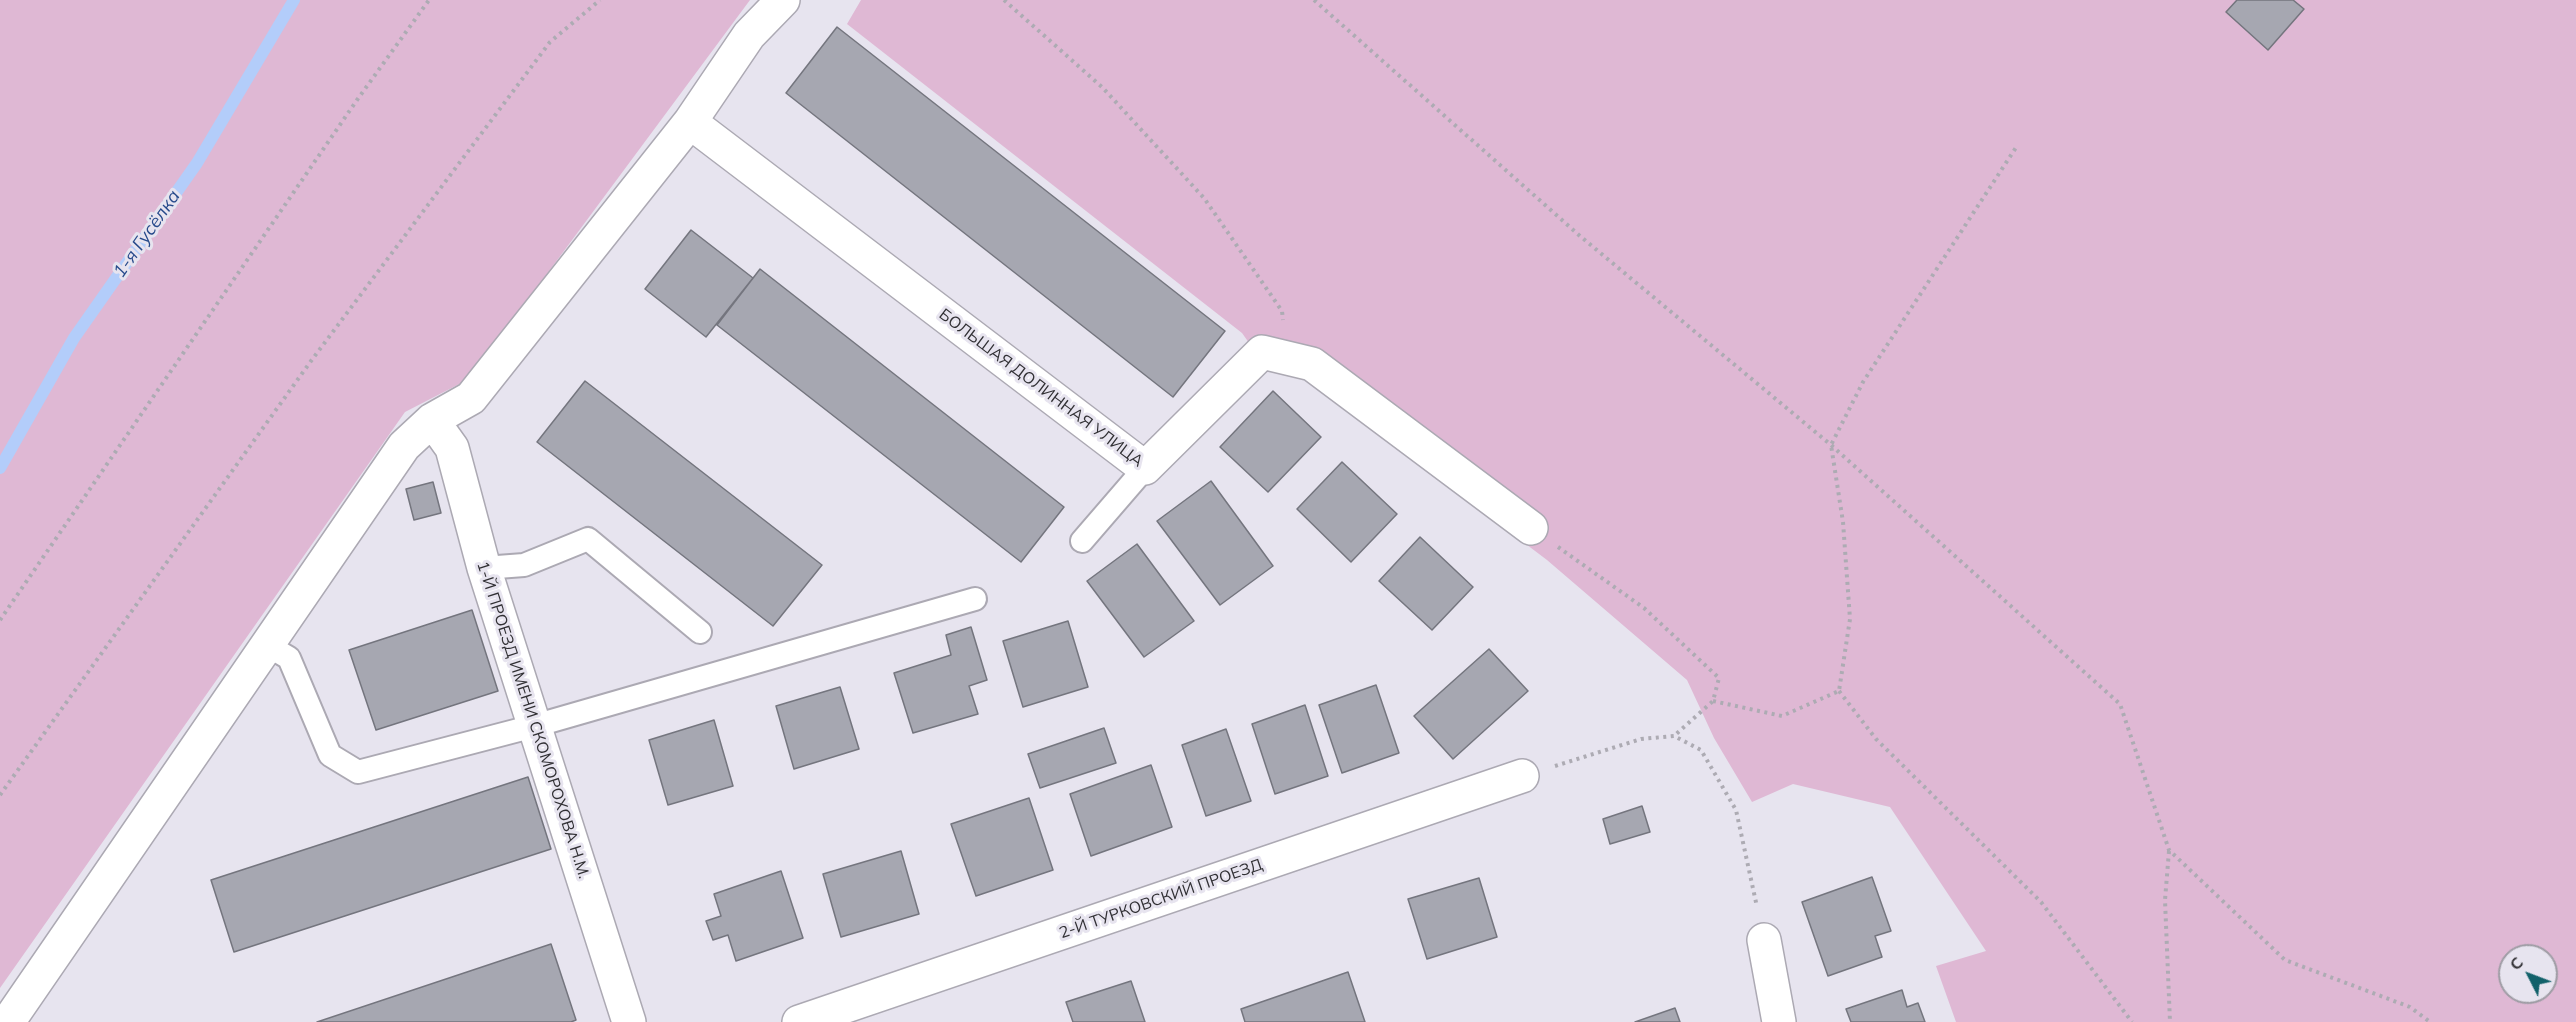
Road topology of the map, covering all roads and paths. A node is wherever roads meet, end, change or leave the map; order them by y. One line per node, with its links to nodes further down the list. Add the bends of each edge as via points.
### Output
1 (429, 0): 16 (path)
2 (600, 0): 24 (path, via 550,42 311,361)
3 (783, 0): 6 (street, via 749,35)
4 (1004, 0): 8 (path, via 1102,87 1204,198 1282,311)
5 (1314, 0): 10 (path, via 1580,236)
6 (690, 122): 9 (street, via 471,398); 11 (street, БОЛЬШАЯ ДОЛИННАЯ УЛИЦА)
7 (2017, 146): 10 (path, via 1863,382)
8 (1288, 358): 11 (street, БОЛЬШАЯ ДОЛИННАЯ УЛИЦА, via 1262,352); 12 (street, БОЛЬШАЯ ДОЛИННАЯ УЛИЦА, via 1312,364)
9 (432, 420): 14 (street, 1-Й ПРОЕЗД ИМЕНИ СКОМОРОХОВА Н.М., via 452,447); 18 (street, via 404,446)
10 (1831, 445): 19 (path, via 1843,522 1850,619); 25 (path, via 2120,704)
11 (1145, 468): 13 (lane)
12 (1531, 528): 20 (path, via 1644,608 1719,678)
13 (1082, 541)
14 (484, 568): 17 (lane, via 524,565 588,539); 21 (street, 1-Й ПРОЕЗД ИМЕНИ СКОМОРОХОВА Н.М.)
15 (975, 599): 21 (lane)
16 (0, 620)
17 (700, 632)
18 (267, 645): 21 (lane, via 288,658 330,755 358,772); 27 (street)
19 (1839, 691): 20 (path, via 1782,716); 31 (path, via 1876,740 2041,902)
20 (1713, 701): 22 (path)
21 (534, 726): 28 (street, 1-Й ПРОЕЗД ИМЕНИ СКОМОРОХОВА Н.М.)
22 (1674, 736): 23 (path, via 1641,739); 26 (path, via 1701,750 1736,810)
23 (1522, 776): 29 (street, 2-Й ТУРКОВСКИЙ ПРОЕЗД)
24 (0, 795)
25 (2169, 850): 32 (path, via 2165,900); 33 (path, via 2285,960 2410,1007)
26 (1764, 940): 30 (street)
27 (8, 1022)
28 (629, 1022)
29 (799, 1022)
30 (1779, 1022)
31 (2132, 1022)
32 (2170, 1022)
33 (2430, 1022)

